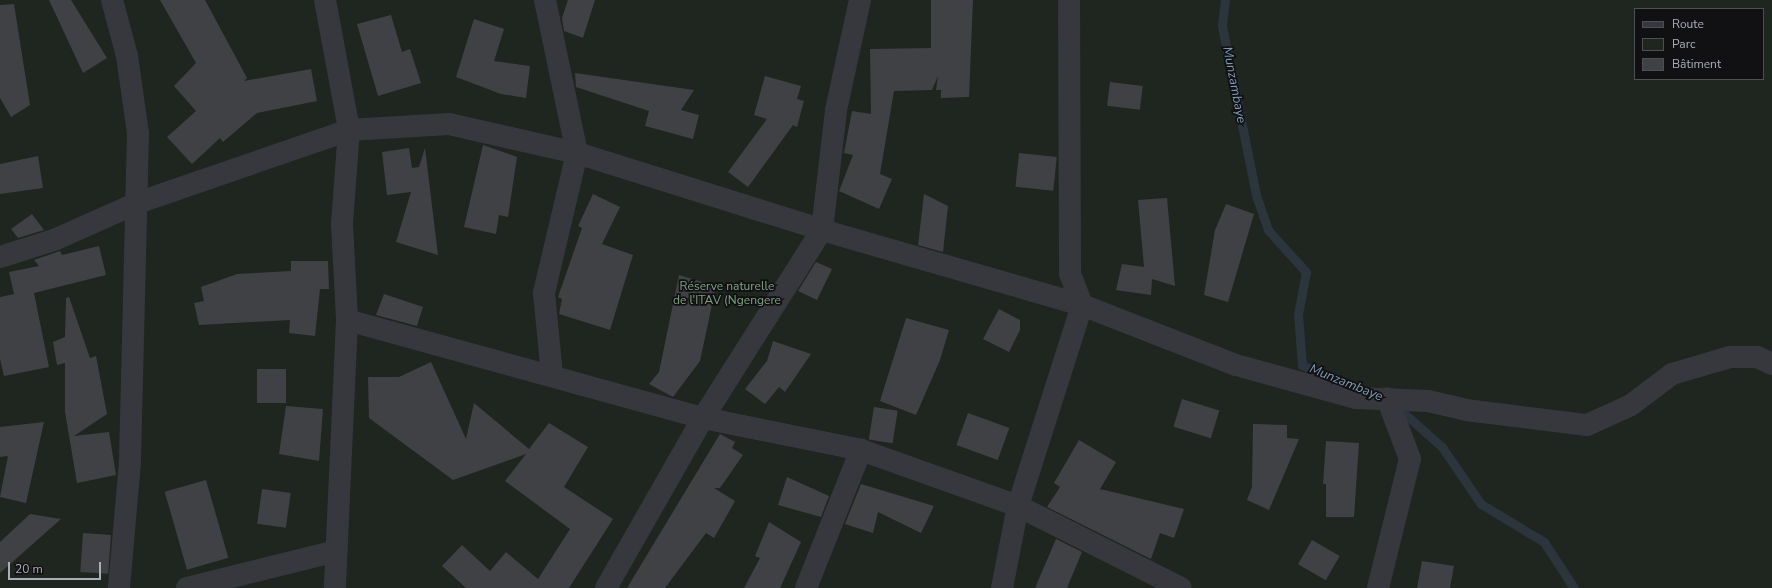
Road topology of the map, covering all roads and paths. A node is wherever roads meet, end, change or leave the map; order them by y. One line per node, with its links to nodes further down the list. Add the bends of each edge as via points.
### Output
1 (112, 0): 8 (street, via 127,56 138,133)
2 (325, 0): 6 (street)
3 (545, 0): 7 (street)
4 (860, 0): 9 (street, via 836,110)
5 (1069, 0): 11 (street, via 1070,273)
6 (349, 130): 7 (street, via 449,124); 8 (street); 12 (street, via 342,224)
7 (577, 153): 9 (street); 14 (street, via 544,293)
8 (137, 203): 10 (street, via 54,240); 20 (street, via 130,462)
9 (822, 230): 11 (street); 16 (street)
10 (0, 257)
11 (1082, 305): 15 (street, via 1236,365 1356,398); 18 (street)
12 (347, 320): 14 (street); 19 (street)
13 (1772, 364): 15 (street, via 1757,357 1730,357 1672,374 1631,406 1586,425 1466,410 1428,401)
14 (552, 375): 16 (street)
15 (1387, 398): 27 (street, via 1410,459)
16 (703, 418): 17 (street); 23 (street)
17 (861, 450): 18 (street); 24 (street)
18 (1018, 506): 25 (street); 26 (street)
19 (337, 551): 21 (street); 22 (street)
20 (118, 588)
21 (187, 588)
22 (335, 588)
23 (606, 588)
24 (806, 588)
25 (1002, 588)
26 (1181, 588)
27 (1378, 588)

